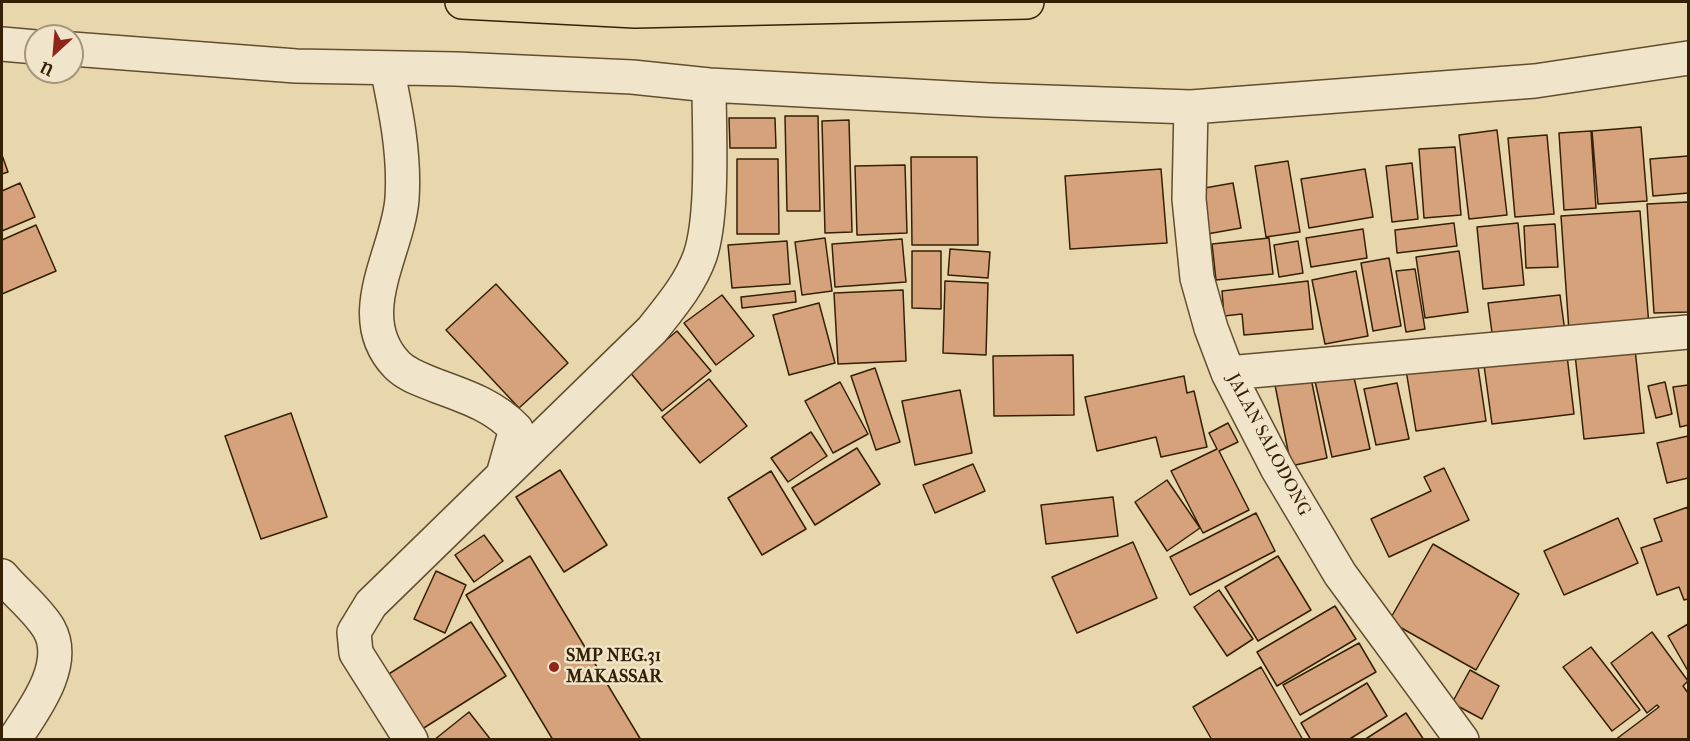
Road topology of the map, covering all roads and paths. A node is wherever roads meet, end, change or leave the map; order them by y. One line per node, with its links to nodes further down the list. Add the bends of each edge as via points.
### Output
1 (462, 2): 2 (highway, via 635,11)
2 (1027, 2)
3 (2, 44): 4 (street)
4 (24, 45)
5 (84, 50): 7 (street, via 296,66)
6 (1689, 58): 9 (street, via 1535,81)
7 (387, 68): 8 (street, via 632,77); 12 (street, via 402,167 402,201 379,289 378,328 388,353 409,374 486,405 516,429)
8 (709, 85): 9 (street); 12 (street, via 707,212 700,255 684,290 652,330)
9 (1191, 107): 11 (street, JALAN SALODONG, via 1189,199 1197,278)
10 (1689, 332): 11 (street)
11 (1228, 373): 16 (street, JALAN SALODONG, via 1277,468 1340,574)
12 (501, 479): 15 (street, via 371,604 354,632 356,654)
13 (2, 576): 14 (street, via 48,627 54,641 52,671 32,714)
14 (14, 740)
15 (411, 740)
16 (1462, 740)

